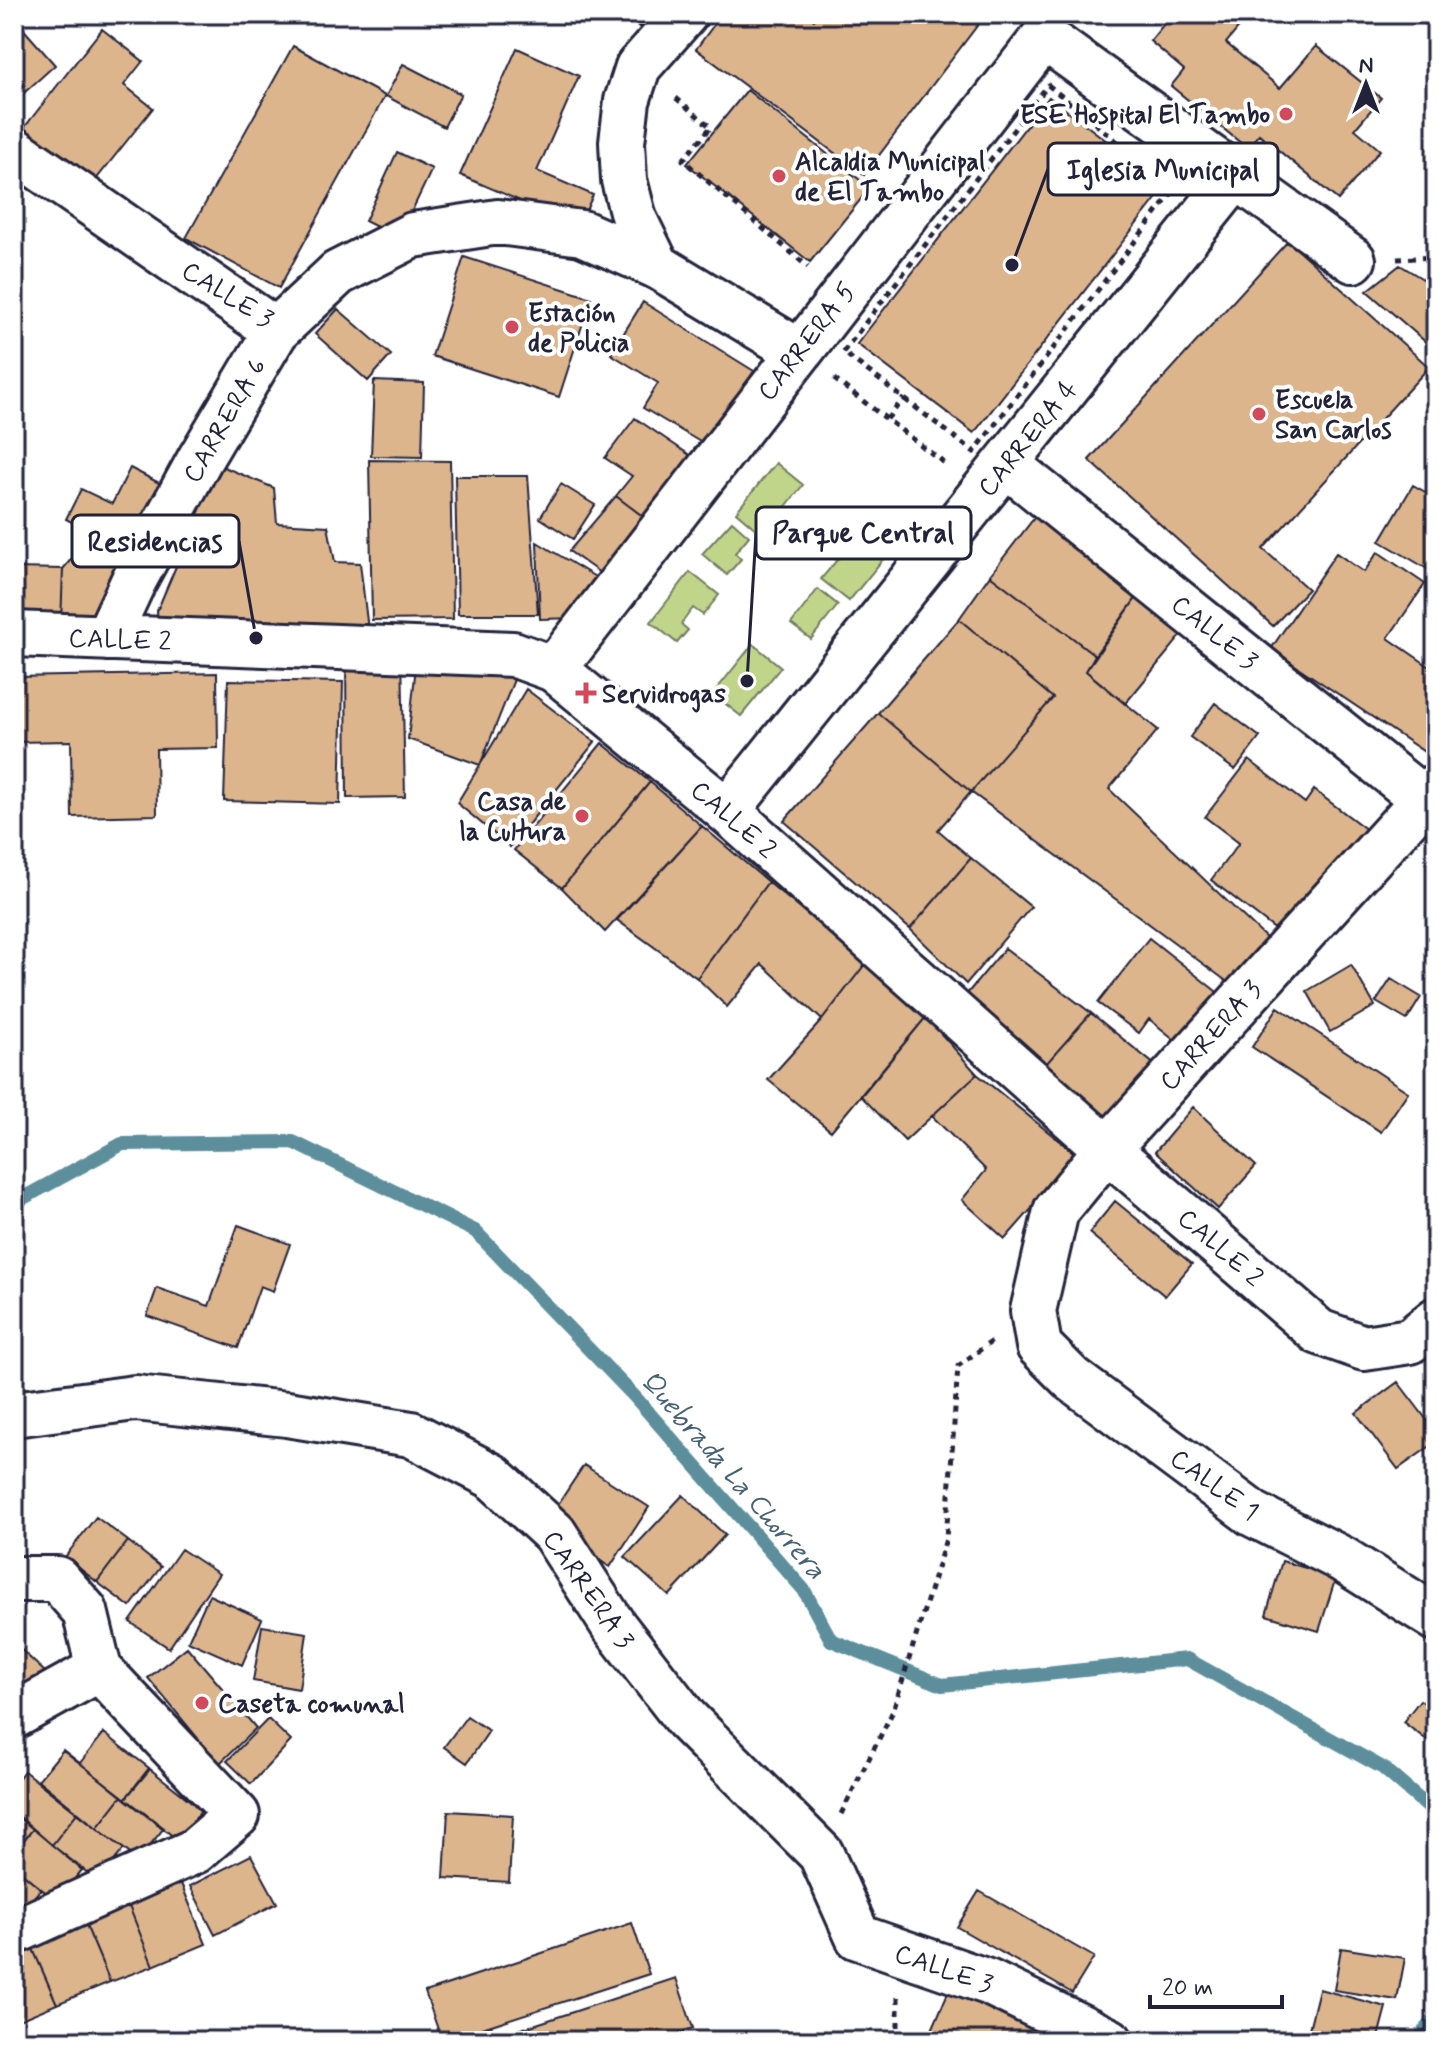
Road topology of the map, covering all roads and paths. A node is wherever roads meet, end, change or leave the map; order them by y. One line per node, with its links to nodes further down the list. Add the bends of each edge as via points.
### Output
1 (685, 14): 8 (street, via 638,67 622,142 634,219)
2 (1052, 25): 5 (street); 10 (street, CARRERA 5)
3 (711, 127): 7 (path, via 683,160)
4 (14, 150): 9 (street, CALLE 3)
5 (1236, 176): 6 (street); 13 (street, CARRERA 4)
6 (1353, 260)
7 (805, 265)
8 (657, 266): 9 (street, CALLE 3, via 582,233 512,223 413,235 338,273); 10 (street, CALLE 3)
9 (276, 331): 15 (street, CARRERA 6, via 200,459)
10 (798, 351): 12 (path); 16 (street, CARRERA 5)
11 (904, 398): 11 (path, via 974,452 1175,189 1048,85 843,352); 12 (path)
12 (887, 419): 13 (path)
13 (994, 478): 17 (street, CALLE 3); 18 (street, CARRERA 4)
14 (14, 634): 15 (street, CALLE 2)
15 (107, 638): 16 (street, CALLE 2, via 513,654)
16 (554, 669): 18 (street, CALLE 2)
17 (1430, 793): 19 (street, CARRERA 3)
18 (727, 811): 19 (street, CALLE 2)
19 (1107, 1149): 20 (street, CARRERA 3, via 1056,1211); 21 (street, CALLE 2, via 1319,1332 1364,1348 1410,1341)
20 (1033, 1311): 26 (street, CALLE 1, via 1039,1346 1072,1379 1253,1514 1342,1559); 29 (path, via 958,1366 946,1539 893,1711)
21 (1436, 1320)
22 (14, 1414): 29 (street, CARRERA 3, via 135,1398 287,1414 411,1434 492,1476 554,1533 613,1625 686,1719)
23 (14, 1543): 25 (street)
24 (14, 1579): 25 (street)
25 (57, 1579): 27 (street, via 85,1611)
26 (1436, 1618)
27 (99, 1669): 28 (street); 30 (street, via 237,1815 195,1851)
28 (14, 1716)
29 (821, 1854): 31 (street, CALLE 3, via 858,1937 988,1982)
30 (14, 1932)
31 (1110, 2041)

